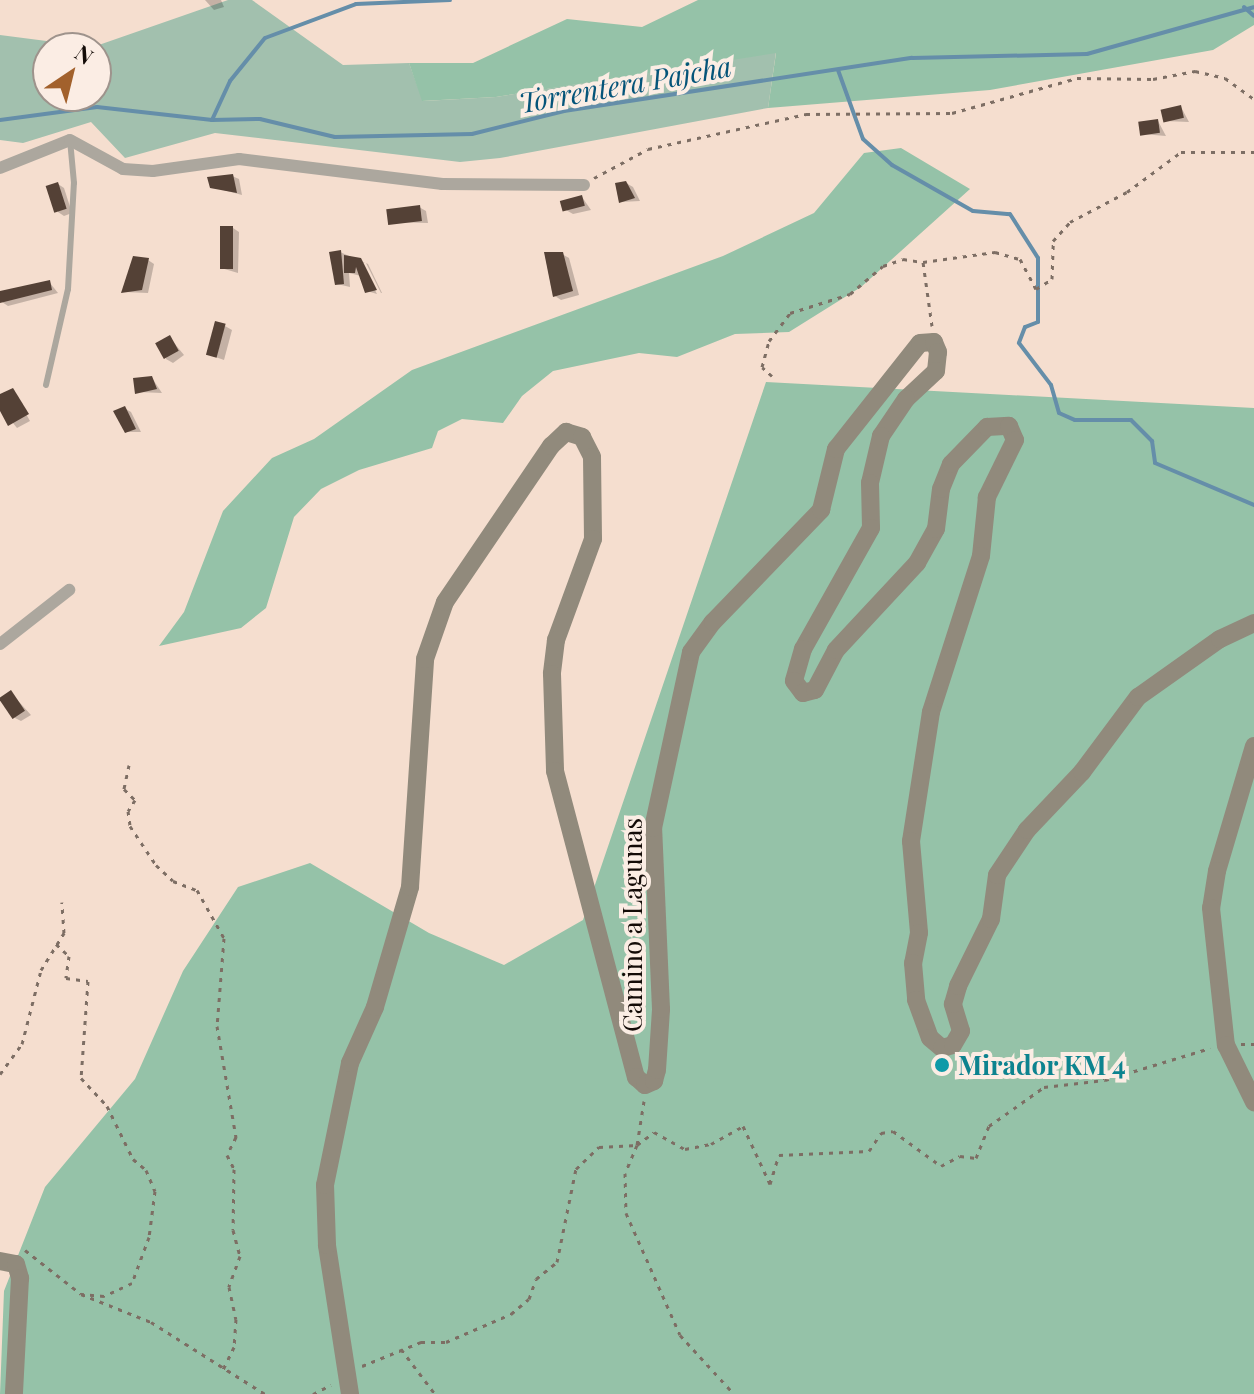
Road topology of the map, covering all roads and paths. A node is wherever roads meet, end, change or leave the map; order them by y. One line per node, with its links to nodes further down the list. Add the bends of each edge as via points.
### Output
1 (1254, 99): 5 (path, via 1225,78 1195,71 1153,79 1077,78 952,113 806,114 648,149)
2 (70, 140): 4 (street); 5 (street, via 123,169 153,171 239,159 442,184); 9 (lane, via 74,183 68,289)
3 (1254, 152): 6 (path, via 1181,152 1127,192 1070,222 1053,241 1052,279 1036,289 1020,259 995,252)
4 (0, 168)
5 (584, 185)
6 (923, 262): 7 (path); 8 (path, via 903,259 883,266 850,294 790,313 769,341 762,367)
7 (934, 342): 11 (street, via 936,371 906,399 881,436 870,483 871,528 799,657 794,681 803,693 815,690 836,650 917,563 936,529 941,489 951,464 987,427 1009,426 1015,440 987,497 981,556 931,712 911,841 919,933 913,963 916,1000 930,1038 942,1048 953,1045 961,1031 953,1004 991,919 997,875 1027,830 1082,772 1138,697 1220,639); 20 (street, Camino a Lagunas, via 920,343 901,363 836,449 821,510 713,622 691,652 653,828 661,1009 657,1070 654,1081)
8 (772, 376)
9 (46, 385)
10 (69, 590): 12 (street)
11 (1254, 623)
12 (0, 644)
13 (1254, 746): 18 (street, via 1211,908)
14 (129, 765): 27 (path, via 124,789 135,800 128,811 130,826 156,865 173,881 197,890 224,938 217,1026 236,1137 227,1155 234,1169 233,1230 240,1256 229,1287 236,1319 234,1347)
15 (62, 902): 16 (path, via 66,921)
16 (56, 944): 19 (path, via 41,970 22,1044); 25 (path, via 69,956 66,978 88,981 81,1078 107,1106 155,1191 149,1237 132,1283 104,1296)
17 (1254, 1044): 18 (path)
18 (1226, 1045): 21 (street); 22 (path, via 1105,1080 1044,1087 989,1126 976,1158 960,1156 941,1166 893,1131 881,1133 869,1151 779,1155 770,1184 743,1126 711,1144 685,1149 654,1132)
19 (0, 1074)
20 (645, 1085): 22 (path); 28 (street, Camino a Lagunas, via 636,1077 555,771 556,640 593,539 592,457 582,437 566,432 551,446 445,602 425,659 410,887 375,1007 350,1063 325,1185 327,1245)
21 (1254, 1102)
22 (637, 1145): 26 (path, via 599,1147 576,1169 557,1262 536,1279 520,1306 446,1342); 33 (path, via 625,1173 626,1213 642,1256 680,1335)
23 (19, 1248): 25 (path)
24 (0, 1261): 29 (street, via 16,1264 20,1278)
25 (81, 1294): 27 (path, via 151,1322)
26 (401, 1349): 28 (path, via 371,1360); 32 (path)
27 (223, 1370): 30 (path)
28 (349, 1385): 31 (path)
29 (14, 1394)
30 (265, 1394)
31 (313, 1394)
32 (435, 1394)
33 (734, 1394)

